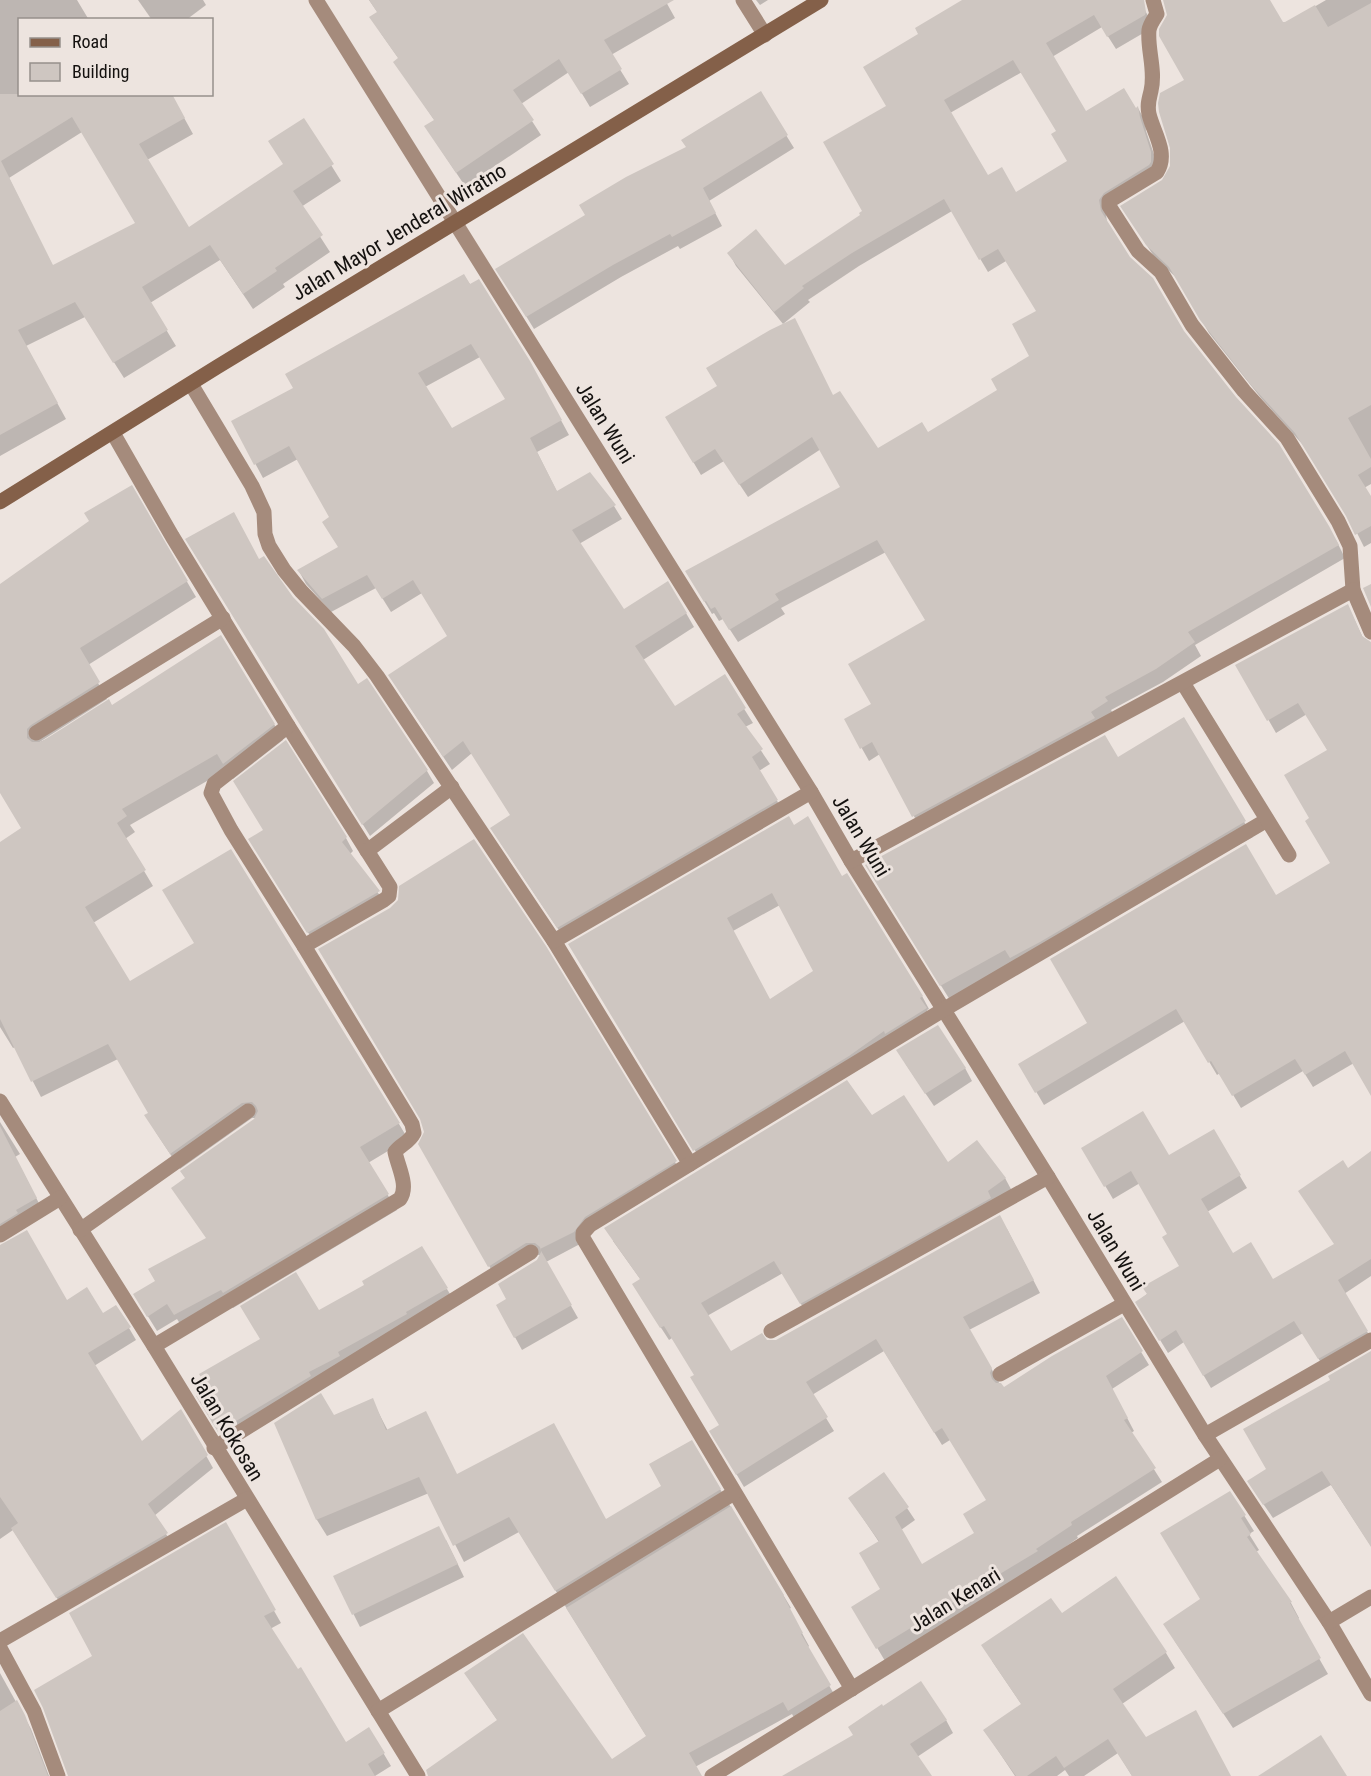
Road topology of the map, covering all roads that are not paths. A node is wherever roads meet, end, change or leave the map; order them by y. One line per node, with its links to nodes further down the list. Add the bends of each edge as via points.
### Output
1 (316, 0): 6 (street, Jalan Wuni)
2 (743, 0): 5 (street)
3 (821, 0): 5 (street, Jalan Mayor Jenderal Wiratno)
4 (1153, 0): 10 (street, via 1157,14 1149,27 1152,74 1148,113 1161,153 1161,166 1109,201 1109,206 1138,250 1161,272 1198,333 1287,438 1350,546)
5 (765, 34): 6 (street, Jalan Mayor Jenderal Wiratno)
6 (456, 223): 7 (street, Jalan Mayor Jenderal Wiratno); 17 (street, Jalan Wuni)
7 (191, 384): 8 (street, Jalan Mayor Jenderal Wiratno); 16 (street, via 252,486 264,512 268,546 301,591 378,676)
8 (113, 433): 9 (street, Jalan Mayor Jenderal Wiratno); 11 (street)
9 (0, 502)
10 (1353, 590): 12 (street); 13 (street)
11 (223, 618): 14 (street); 15 (street)
12 (1371, 632)
13 (1183, 683): 18 (street); 21 (street)
14 (288, 726): 19 (street); 23 (street, via 214,784 211,793)
15 (36, 733)
16 (452, 787): 19 (street); 22 (street)
17 (811, 792): 21 (street, Jalan Wuni); 22 (street)
18 (1267, 820): 20 (street); 24 (street)
19 (367, 851): 23 (street, via 388,884 389,896)
20 (1289, 855)
21 (851, 861): 24 (street, Jalan Wuni)
22 (554, 941): 27 (street)
23 (304, 946): 36 (street, via 412,1124 412,1138 395,1152 404,1184 402,1196)
24 (943, 1010): 27 (street); 28 (street, Jalan Wuni)
25 (0, 1101): 29 (street, Jalan Kokosan)
26 (248, 1111): 30 (street)
27 (690, 1164): 41 (street, via 590,1225 583,1238)
28 (1048, 1177): 33 (street, Jalan Wuni); 34 (street)
29 (60, 1198): 30 (street, Jalan Kokosan); 31 (street)
30 (80, 1230): 36 (street, Jalan Kokosan)
31 (0, 1235)
32 (531, 1252): 39 (street)
33 (1124, 1304): 37 (street); 38 (street, Jalan Wuni)
34 (771, 1331)
35 (1371, 1340): 38 (street)
36 (154, 1346): 39 (street, Jalan Kokosan)
37 (1000, 1374)
38 (1205, 1435): 40 (street, Jalan Wuni)
39 (214, 1448): 42 (street, Jalan Kokosan)
40 (1221, 1459): 44 (street, Jalan Wuni); 47 (street, Jalan Kenari)
41 (734, 1493): 47 (street); 49 (street)
42 (247, 1499): 45 (street); 49 (street, Jalan Kokosan)
43 (1371, 1598): 44 (street)
44 (1329, 1622): 48 (street, Jalan Wuni)
45 (0, 1641)
46 (0, 1648): 50 (street, via 34,1711)
47 (852, 1689): 52 (street, Jalan Kenari)
48 (1371, 1694)
49 (378, 1711): 51 (street, Jalan Kokosan)
50 (58, 1776)
51 (418, 1776)
52 (712, 1776)

